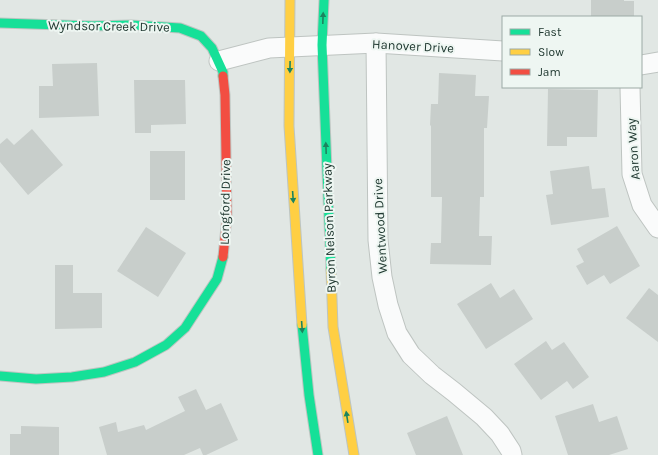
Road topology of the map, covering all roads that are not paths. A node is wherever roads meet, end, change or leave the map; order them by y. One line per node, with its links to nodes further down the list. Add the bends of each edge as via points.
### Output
1 (290, 0): 6 (street)
2 (324, 0): 5 (street, Byron Nelson Parkway, one-way to 2)
3 (0, 23): 8 (street, Wyndsor Creek Drive, via 180,28 201,36 212,48)
4 (376, 43): 5 (street, Hanover Drive); 7 (street, Hanover Drive); 16 (street, Wentwood Drive, via 378,240 382,277 397,333 411,356 484,417 500,434)
5 (322, 45): 6 (street); 15 (street, Byron Nelson Parkway, one-way to 5, via 333,327)
6 (290, 47): 8 (street, via 269,48); 14 (street, one-way to 14, via 289,126 302,332)
7 (502, 51)
8 (218, 61): 13 (street, Longford Drive, via 223,72 225,95 227,217 223,258 217,279 185,328 166,345 135,362 104,372 36,379)
9 (658, 62): 10 (street)
10 (642, 65)
11 (630, 88): 12 (street, Aaron Way, via 632,174 642,205)
12 (658, 228)
13 (0, 376)
14 (318, 455)
15 (354, 455)
16 (512, 455)

